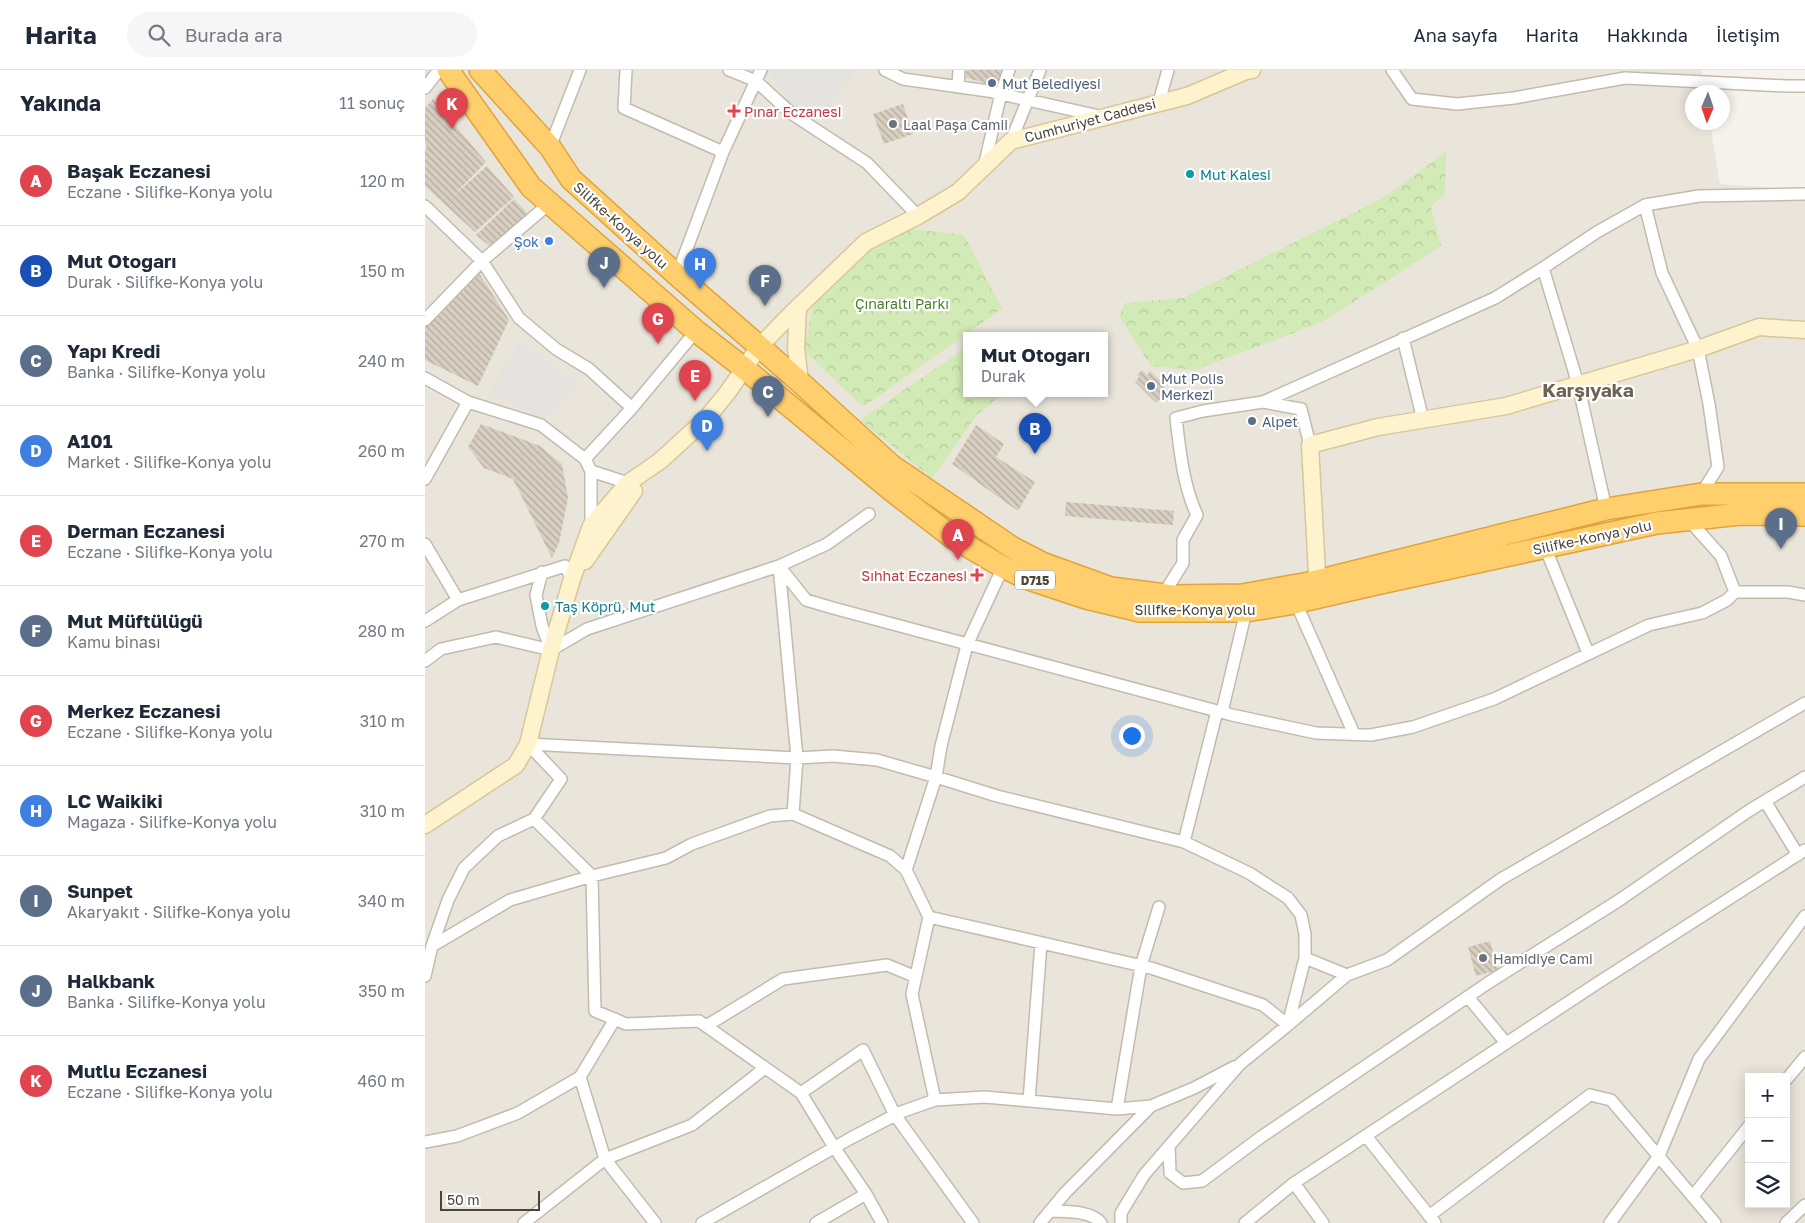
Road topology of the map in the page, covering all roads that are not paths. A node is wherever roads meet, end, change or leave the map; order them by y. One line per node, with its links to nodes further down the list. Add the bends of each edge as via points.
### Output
1 (439, 70): 17 (street)
2 (449, 70): 27 (highway, Silifke-Konya yolu / D715, via 531,187)
3 (479, 70): 23 (highway, Silifke-Konya yolu / D715)
4 (580, 70): 23 (street)
5 (626, 70): 24 (street, via 624,108)
6 (729, 70): 14 (street)
7 (885, 70): 16 (street, via 903,79)
8 (959, 70): 16 (street)
9 (1009, 70): 18 (street)
10 (1040, 70): 19 (street)
11 (1168, 70): 20 (street)
12 (1252, 70): 20 (street, Cumhuriyet Caddesi, via 1187,96)
13 (1391, 70): 15 (street, via 1412,99 1457,104 1513,98 1625,78)
14 (759, 75): 24 (street); 30 (street, via 792,114 867,163)
15 (1805, 86)
16 (958, 87): 18 (street)
17 (425, 88)
18 (1001, 94): 19 (street); 25 (street)
19 (1028, 99): 21 (street); 22 (street)
20 (1159, 102): 21 (street, Cumhuriyet Caddesi)
21 (1103, 118): 22 (street, Cumhuriyet Caddesi)
22 (1011, 141): 25 (street, Cumhuriyet Caddesi)
23 (549, 147): 33 (highway, Silifke-Konya yolu / D715, via 571,179)
24 (723, 152): 33 (street)
25 (984, 167): 30 (street, Cumhuriyet Caddesi, via 958,192)
26 (1805, 194): 28 (street, via 1699,196)
27 (550, 204): 31 (street); 37 (highway, Silifke-Konya yolu / D715)
28 (1645, 205): 32 (street); 40 (street, via 1662,273)
29 (425, 206): 31 (street)
30 (918, 216): 34 (street, Cumhuriyet Caddesi, via 866,242)
31 (482, 261): 35 (street); 47 (street, via 519,318 556,349 589,370)
32 (1543, 268): 38 (street, via 1495,298); 44 (street)
33 (677, 276): 39 (highway, Silifke-Konya yolu / D715)
34 (799, 307): 39 (street, Cumhuriyet Caddesi); 43 (street, via 796,348)
35 (425, 320)
36 (1805, 330): 40 (street, via 1759,327)
37 (696, 331): 41 (highway, Silifke-Konya yolu / D715); 47 (street)
38 (1403, 338): 46 (street); 48 (street)
39 (759, 347): 41 (street, Cumhuriyet Caddesi); 43 (highway, Silifke-Konya yolu / D715)
40 (1699, 349): 44 (street); 55 (street, via 1718,468)
41 (745, 369): 51 (street, Cumhuriyet Caddesi, via 707,419); 65 (highway, Silifke-Konya yolu / D715, via 952,537)
42 (425, 378): 45 (street)
43 (800, 382): 70 (highway, Silifke-Konya yolu / D715, via 891,466 1013,548 1042,563 1111,588)
44 (1578, 384): 48 (street, via 1506,406); 57 (street)
45 (468, 402): 50 (street, via 541,425); 53 (street)
46 (1263, 402): 49 (street, via 1301,409); 70 (street, via 1176,418 1181,460 1190,501 1197,515 1183,540 1183,563)
47 (632, 408): 50 (street)
48 (1423, 420): 49 (street, via 1378,427)
49 (1310, 445): 68 (street)
50 (585, 459): 52 (street)
51 (660, 461): 54 (street); 67 (street, via 628,498)
52 (591, 471): 54 (street); 61 (street)
53 (425, 479)
54 (628, 483): 61 (street)
55 (1701, 494): 56 (highway, Silifke-Konya yolu / D715); 57 (highway, Silifke-Konya yolu / D715)
56 (1805, 494)
57 (1606, 509): 68 (highway, Silifke-Konya yolu / D715)
58 (869, 514): 64 (street, via 827,544)
59 (1805, 515): 60 (highway, Silifke-Konya yolu / D715, via 1740,514)
60 (1688, 519): 63 (highway, Silifke-Konya yolu / D715); 69 (street, via 1721,556)
61 (591, 526): 67 (street)
62 (425, 544): 72 (street)
63 (1545, 547): 68 (highway, Silifke-Konya yolu / D715); 79 (street)
64 (779, 566): 77 (street, via 806,600); 78 (street, via 587,629); 85 (street)
65 (1003, 566): 74 (highway, Silifke-Konya yolu / D715, via 1026,578 1086,598 1140,611); 77 (street)
66 (542, 572): 67 (street, via 565,566); 72 (street); 76 (street, via 536,596)
67 (572, 579): 76 (street)
68 (1318, 589): 70 (highway, Silifke-Konya yolu / D715, via 1242,595); 73 (highway, Silifke-Konya yolu / D715)
69 (1735, 592): 71 (street); 79 (street, via 1702,613 1649,625)
70 (1163, 594)
71 (1805, 595)
72 (458, 600): 75 (street)
73 (1296, 603): 74 (highway, Silifke-Konya yolu / D715); 83 (street)
74 (1246, 611): 82 (street)
75 (425, 621)
76 (550, 627): 78 (street)
77 (967, 645): 82 (street); 86 (street)
78 (551, 650): 80 (street, via 496,637 441,649); 84 (street)
79 (1588, 653): 83 (street, via 1494,698 1413,727 1371,735)
80 (425, 661)
81 (1805, 703): 103 (street, via 1501,879 1387,960)
82 (1220, 712): 83 (street, via 1316,733); 92 (street)
83 (1354, 734)
84 (529, 744): 85 (street); 90 (street, via 561,779); 91 (street, via 516,765)
85 (797, 758): 86 (street, via 833,756 877,760); 89 (street)
86 (936, 777): 92 (street, via 997,796); 94 (street)
87 (1805, 777): 88 (street)
88 (1765, 801): 93 (street); 106 (street)
89 (793, 814): 94 (street, via 890,856); 95 (street, via 770,816 692,844 666,858)
90 (534, 819): 95 (street); 100 (street, via 498,836 464,868 448,900)
91 (425, 825)
92 (1184, 842): 101 (street, via 1249,873 1288,898 1301,915)
93 (1801, 852): 110 (street)
94 (906, 870): 98 (street)
95 (592, 876): 100 (street, via 510,900); 107 (street, via 595,1011)
96 (1159, 907): 102 (street)
97 (1805, 916): 127 (street, via 1699,1059)
98 (929, 917): 99 (street); 105 (street)
99 (1041, 943): 102 (street); 118 (street)
100 (432, 946): 104 (street)
101 (1305, 958): 103 (street); 108 (street)
102 (1141, 966): 108 (street, via 1263,1005); 120 (street)
103 (1347, 975): 108 (street)
104 (425, 976)
105 (916, 977): 109 (street, via 887,965 783,979); 117 (street, via 912,994)
106 (1468, 997): 110 (street); 125 (street, via 1261,1137 1202,1181 1183,1182 1170,1173)
107 (615, 1019): 109 (street, via 626,1024 699,1021); 115 (street)
108 (1288, 1024): 112 (street)
109 (706, 1026): 113 (street)
110 (1507, 1044): 123 (street)
111 (1805, 1057): 114 (street)
112 (1240, 1064): 119 (street); 125 (street)
113 (765, 1068): 116 (street); 128 (street, via 692,1125)
114 (1790, 1075)
115 (580, 1077): 124 (street, via 518,1113 457,1136); 128 (street)
116 (801, 1093): 121 (street, via 863,1050); 126 (street)
117 (935, 1100): 118 (street, via 985,1098); 121 (street)
118 (1029, 1101): 120 (street)
119 (1151, 1106): 120 (street); 133 (street)
120 (1117, 1109)
121 (895, 1115): 126 (street); 140 (street)
122 (1745, 1131): 131 (street)
123 (1366, 1136): 129 (street); 134 (street)
124 (425, 1142)
125 (1169, 1146): 143 (street, via 1144,1175 1121,1213)
126 (834, 1147): 130 (street); 137 (street)
127 (1659, 1156): 131 (street); 134 (street, via 1611,1100 1589,1095); 146 (street)
128 (605, 1159): 135 (street); 136 (street)
129 (1294, 1183): 144 (street); 145 (street)
130 (866, 1194): 138 (street); 139 (street)
131 (1693, 1196): 147 (street)
132 (1805, 1206): 148 (street)
133 (1050, 1211): 141 (street); 142 (street, via 1076,1213 1097,1218)
134 (1432, 1219)
135 (524, 1223)
136 (655, 1223)
137 (702, 1223)
138 (816, 1223)
139 (882, 1223)
140 (973, 1223)
141 (1040, 1223)
142 (1101, 1223)
143 (1121, 1223)
144 (1245, 1223)
145 (1323, 1223)
146 (1610, 1223)
147 (1715, 1223)
148 (1786, 1223)

